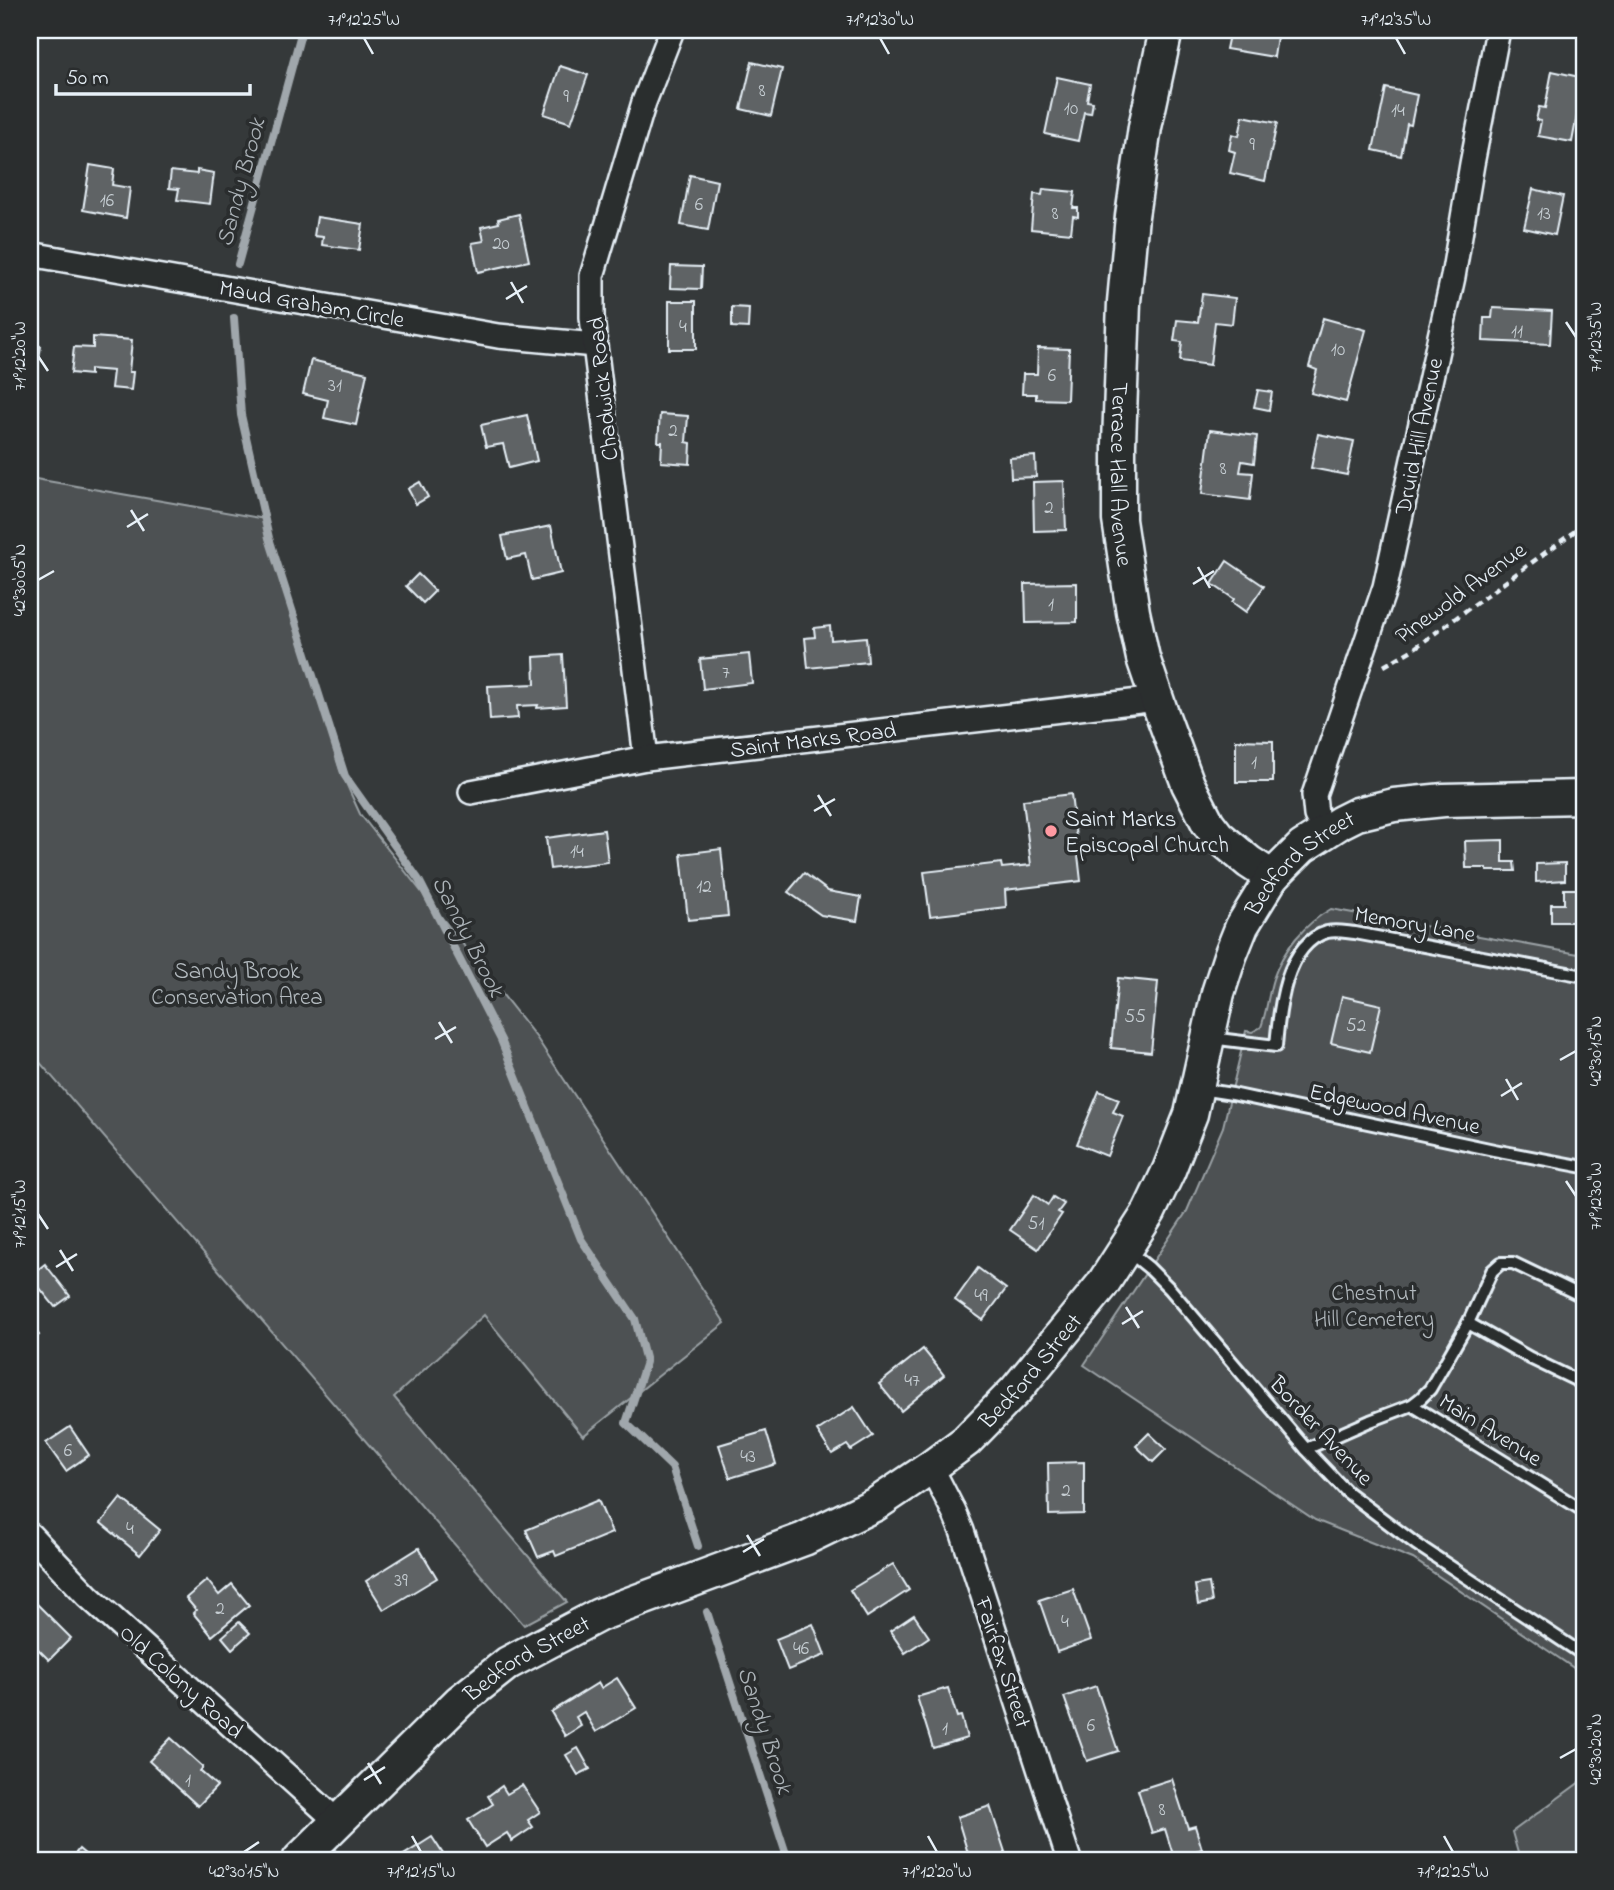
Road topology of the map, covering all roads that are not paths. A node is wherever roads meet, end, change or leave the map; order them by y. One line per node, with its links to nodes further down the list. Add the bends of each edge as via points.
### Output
1 (672, 30): 5 (street, Chadwick Road, via 644,102 592,276)
2 (1166, 30): 6 (main road, Terrace Hall Avenue, via 1144,127 1132,216 1119,444 1119,520 1135,623)
3 (1498, 30): 10 (street, Druid Hill Avenue, via 1453,277 1385,587 1314,795)
4 (30, 254): 5 (street, Maud Graham Circle, via 498,336)
5 (595, 345): 7 (street, Chadwick Road)
6 (1157, 699): 7 (street, Saint Marks Road); 11 (main road, Terrace Hall Avenue, via 1188,784 1209,823 1222,840)
7 (646, 758): 8 (street, Saint Marks Road)
8 (471, 792)
9 (1584, 797): 10 (main road, Bedford Street, via 1394,805 1357,814)
10 (1324, 831): 11 (main road, Bedford Street)
11 (1272, 877): 13 (main road, Bedford Street, via 1230,956)
12 (1584, 976): 13 (lane, Memory Lane, via 1332,931 1310,942 1295,960 1283,995 1276,1046)
13 (1209, 1038): 14 (main road, Bedford Street)
14 (1197, 1089): 15 (lane, Edgewood Avenue); 16 (main road, Bedford Street, via 1170,1170)
15 (1584, 1167)
16 (1125, 1250): 21 (lane, Border Avenue, via 1170,1289); 22 (main road, Bedford Street, via 1016,1390 966,1441)
17 (1584, 1297): 18 (lane, via 1513,1263 1501,1263 1492,1271)
18 (1468, 1323): 19 (lane); 20 (lane, via 1430,1389)
19 (1584, 1384)
20 (1412, 1405): 21 (lane); 23 (lane, Main Avenue)
21 (1306, 1449): 25 (lane, Border Avenue, via 1347,1492 1416,1544)
22 (931, 1467): 26 (main road, Bedford Street, via 876,1504 804,1539 598,1615 508,1663 460,1701); 28 (street, Fairfax Street, via 962,1531)
23 (1584, 1511)
24 (30, 1535): 26 (street, Old Colony Road, via 88,1597)
25 (1584, 1656)
26 (338, 1822): 27 (main road, Bedford Street)
27 (299, 1860)
28 (1069, 1860)

